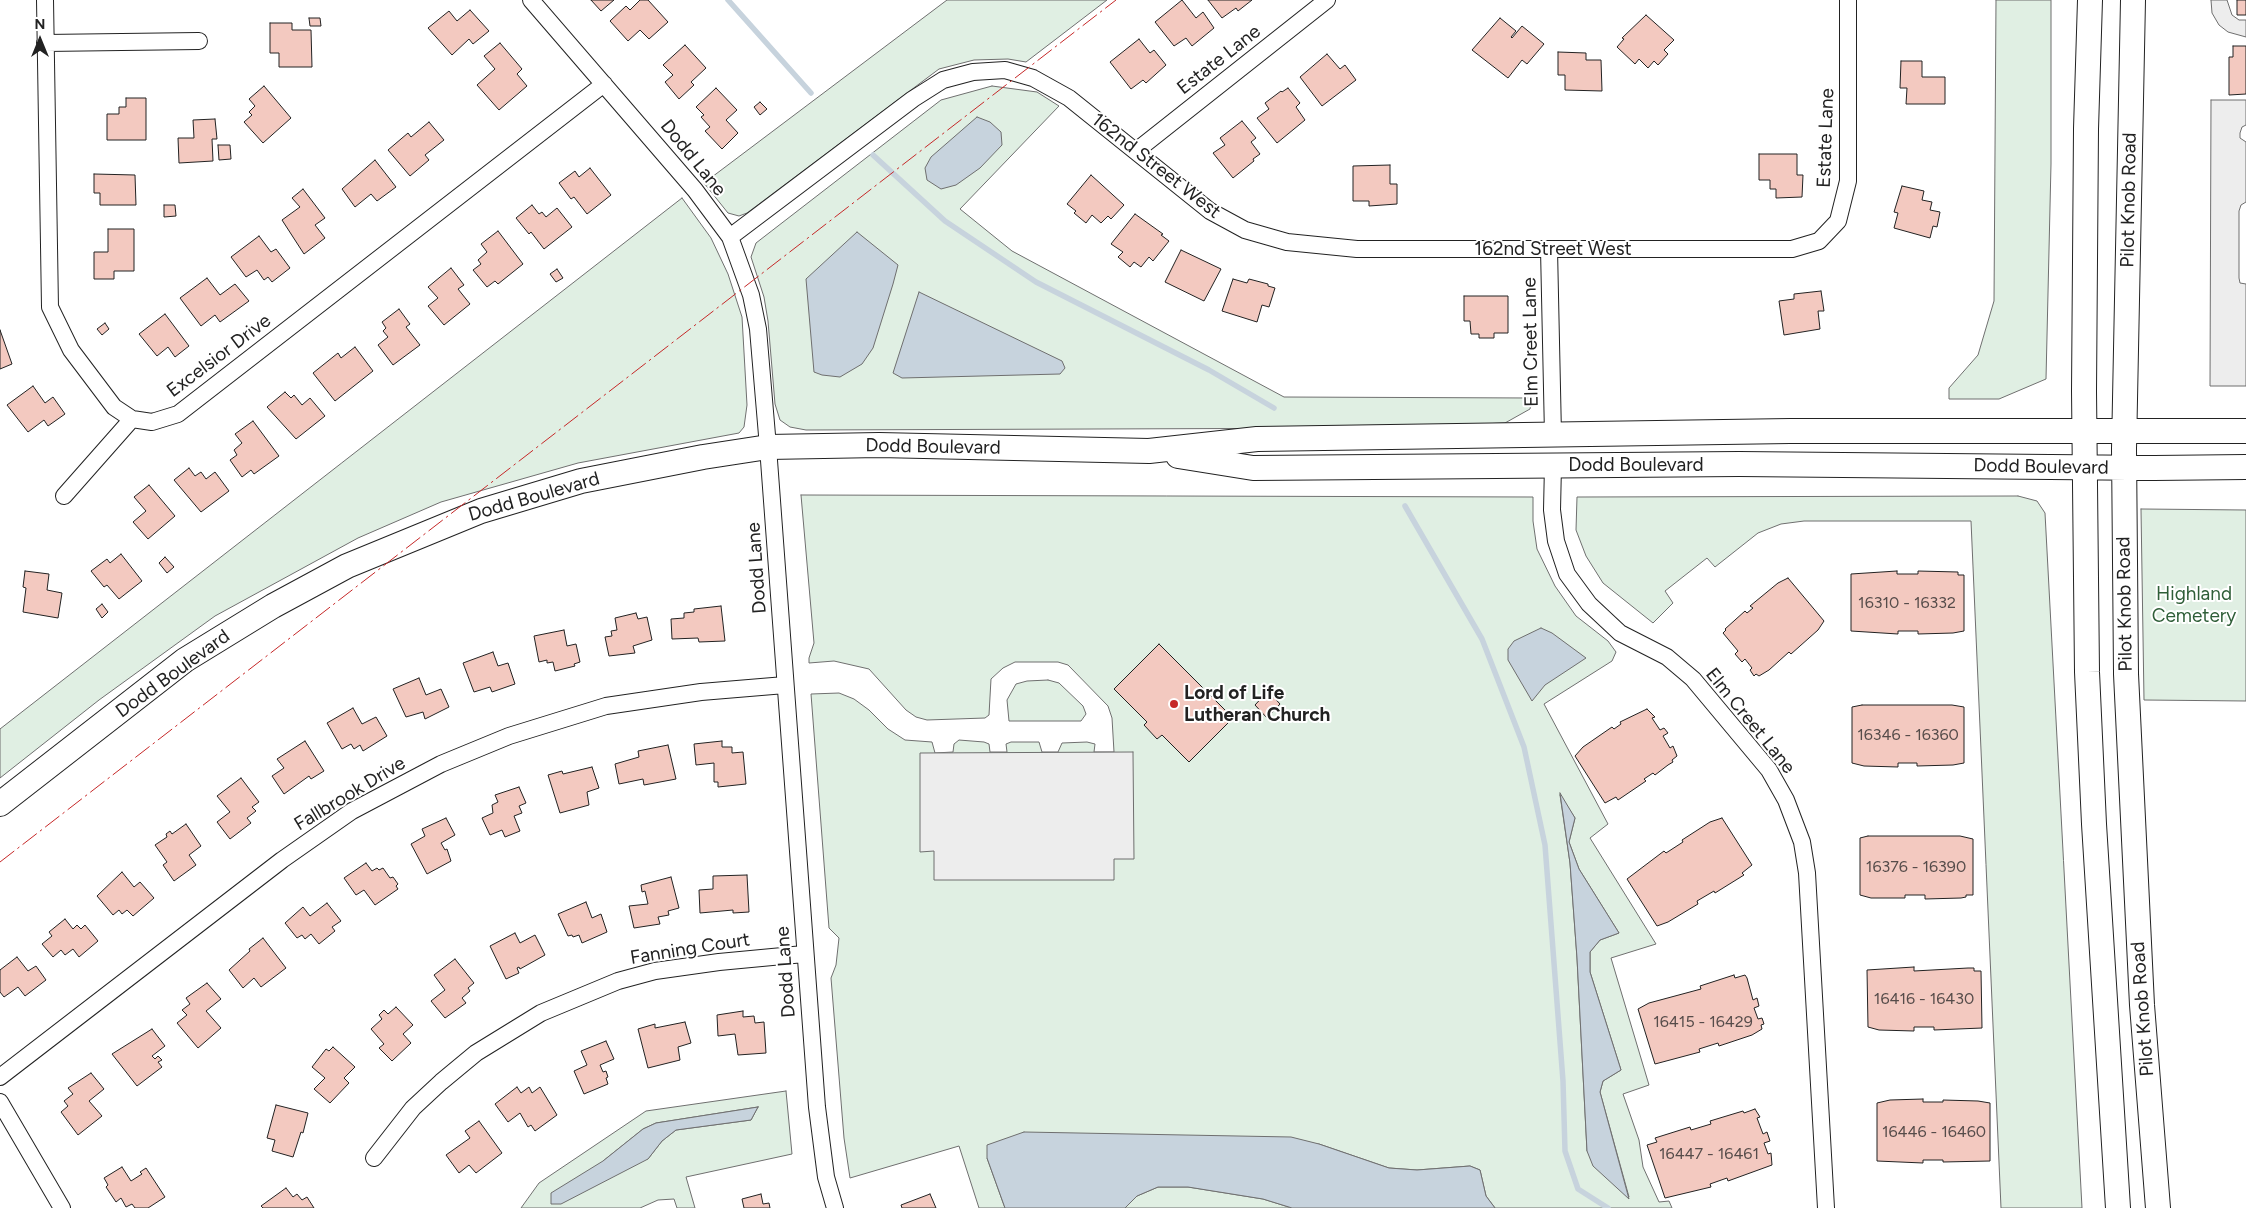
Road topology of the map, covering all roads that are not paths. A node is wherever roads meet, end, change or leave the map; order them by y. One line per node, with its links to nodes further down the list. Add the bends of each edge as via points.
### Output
1 (45, 0): 8 (street)
2 (531, 0): 9 (street, Dodd Lane)
3 (1327, 0): 10 (street, Estate Lane)
4 (1848, 0): 13 (street, Estate Lane, via 1848,181 1838,221 1819,241)
5 (2090, 0): 15 (street, Pilot Knob Road)
6 (2133, 0): 16 (street, Pilot Knob Road)
7 (199, 41): 8 (street)
8 (46, 43): 14 (street, via 50,308 71,350 114,407)
9 (604, 84): 11 (street, Dodd Lane, via 695,190); 14 (street, Excelsior Drive, via 178,414 152,422)
10 (1136, 151): 11 (street, 162nd Street West, via 1069,98 1033,78 1005,70 973,72 942,80 913,99); 12 (street, 162nd Street West, via 1210,210 1245,230 1287,242 1358,249)
11 (730, 237): 19 (street, Dodd Lane, via 751,295 758,329)
12 (1549, 249): 13 (street, 162nd Street West); 18 (street, Elm Creet Lane)
13 (1792, 249)
14 (132, 419): 25 (street)
15 (2084, 430): 16 (street, Dodd Boulevard); 18 (street, Dodd Boulevard); 22 (street, Pilot Knob Road)
16 (2124, 430): 17 (street); 24 (street, Pilot Knob Road)
17 (2246, 431)
18 (1553, 435): 20 (street, Dodd Boulevard, via 1258,439)
19 (768, 447): 20 (street, Dodd Boulevard, via 879,445); 26 (street, Dodd Lane); 27 (street, Dodd Boulevard, via 580,481 481,511 347,566 273,606 185,660)
20 (1149, 451): 21 (street, Dodd Boulevard, via 1253,468)
21 (1553, 465): 22 (street, Dodd Boulevard); 34 (street, Elm Creet Lane, via 1552,510 1556,541 1567,574 1588,604 1620,632 1667,657 1693,680 1769,770 1786,800 1802,842 1807,873)
22 (2085, 467): 24 (street, Dodd Boulevard); 35 (street, Pilot Knob Road, via 2087,672)
23 (2246, 467): 24 (street)
24 (2124, 468): 36 (street, Pilot Knob Road, via 2130,785 2142,1005)
25 (64, 496)
26 (786, 685): 28 (street, Dodd Lane); 29 (street, Fallbrook Drive, via 701,692 606,706 510,736 441,764 352,811 282,860)
27 (0, 804)
28 (804, 954): 31 (street, Fanning Court, via 655,972 618,981 541,1013 476,1053 441,1082 413,1108); 33 (street, Dodd Lane, via 817,1107 826,1177)
29 (0, 1077)
30 (0, 1102): 32 (street)
31 (374, 1158)
32 (62, 1208)
33 (835, 1208)
34 (1826, 1208)
35 (2118, 1208)
36 (2158, 1208)

